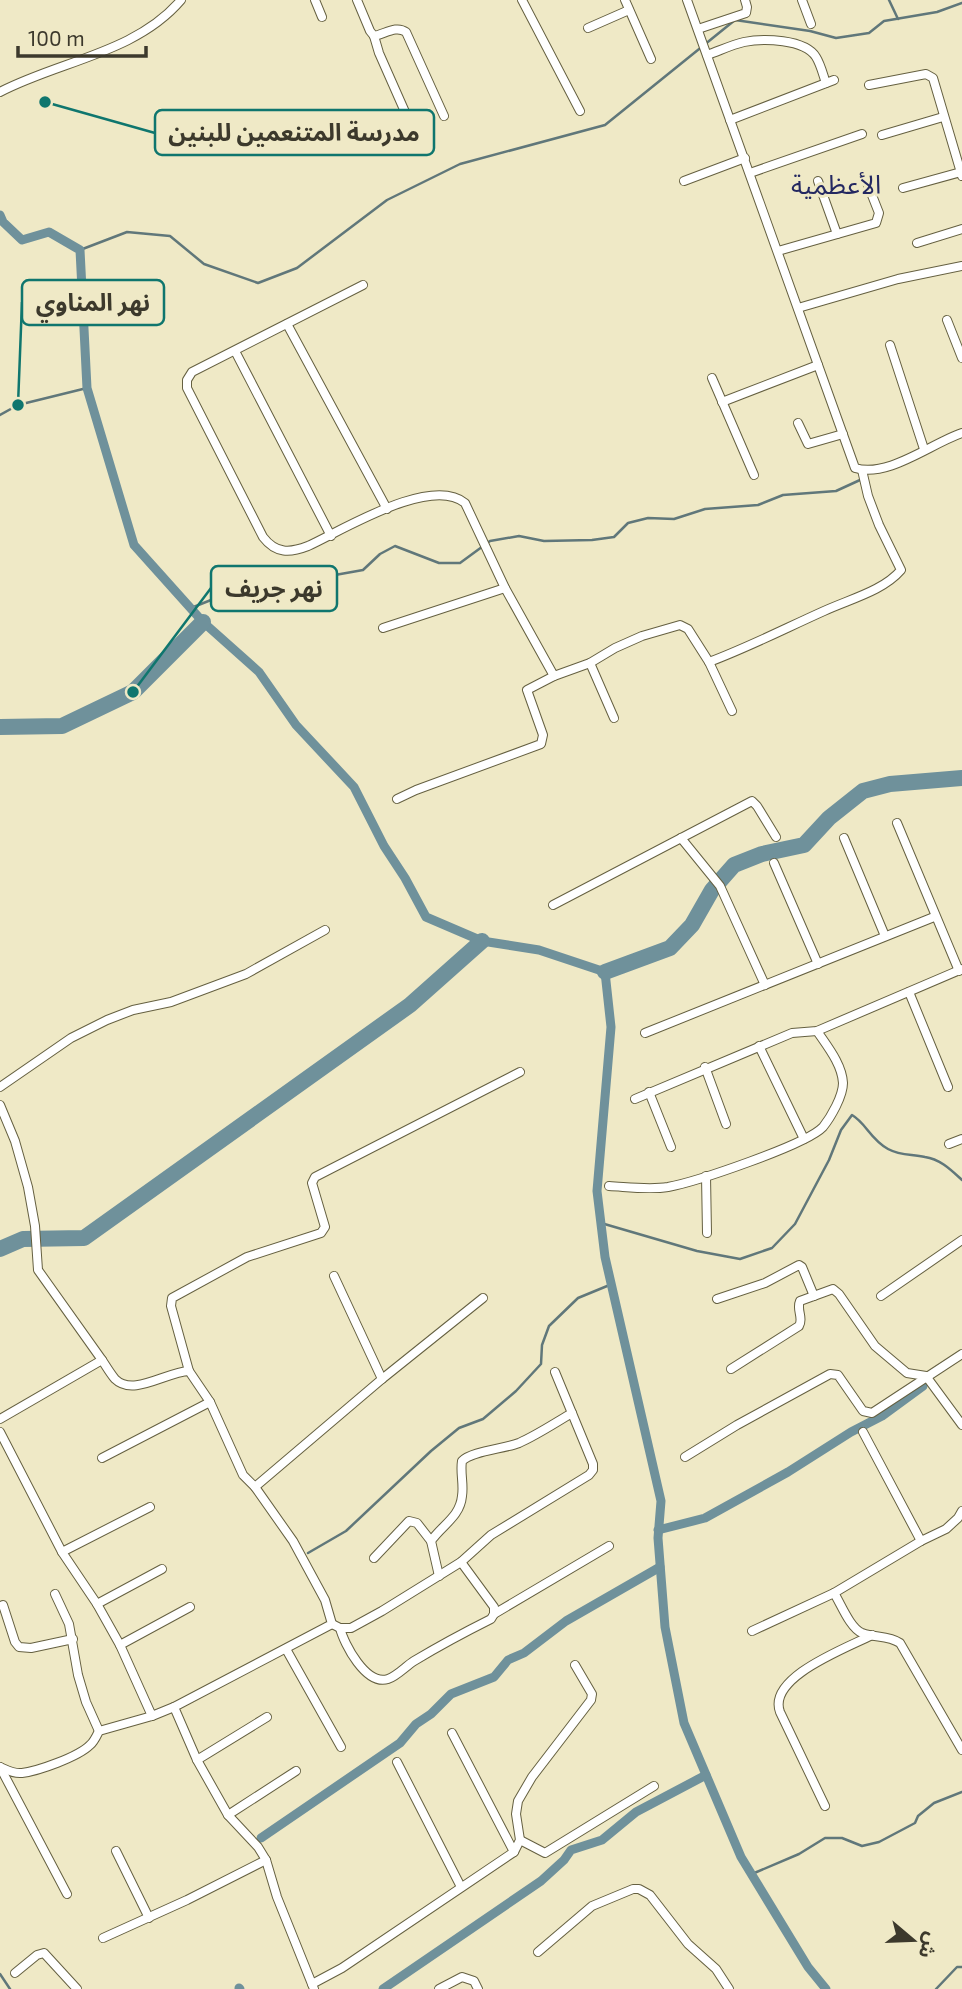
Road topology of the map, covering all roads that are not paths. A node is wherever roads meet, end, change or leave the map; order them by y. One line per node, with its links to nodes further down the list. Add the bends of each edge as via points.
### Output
1 (181, 0): 18 (street, via 161,21 119,45)
2 (315, 0): 10 (street)
3 (357, 0): 14 (street)
4 (522, 0): 19 (street)
5 (625, 0): 9 (street)
6 (687, 0): 13 (street)
7 (745, 0): 13 (street, via 746,13)
8 (803, 0): 11 (street)
9 (629, 10): 12 (street); 16 (street)
10 (322, 17)
11 (811, 24)
12 (588, 28)
13 (699, 31): 15 (street)
14 (374, 36): 20 (street, via 395,29 406,32); 25 (street)
15 (707, 55): 22 (street); 22 (street, via 750,41 790,43 816,56 830,82)
16 (651, 59)
17 (869, 85): 21 (street, via 930,75)
18 (0, 92)
19 (580, 111)
20 (444, 116)
21 (943, 117): 24 (street); 28 (street)
22 (730, 120): 26 (street)
23 (862, 134): 27 (street)
24 (882, 135)
25 (417, 139)
26 (744, 159): 27 (street); 30 (street)
27 (750, 173): 36 (street)
28 (961, 174): 32 (street)
29 (866, 180): 34 (street, via 879,218 876,223)
30 (684, 181)
31 (818, 181): 34 (street)
32 (903, 188)
33 (962, 229): 35 (street)
34 (837, 234): 36 (street)
35 (917, 243)
36 (778, 251): 39 (street)
37 (962, 266): 39 (street)
38 (363, 285): 41 (street)
39 (798, 308): 45 (street)
40 (947, 320): 44 (street)
41 (287, 324): 43 (street); 54 (street)
42 (890, 345): 51 (street)
43 (235, 351): 55 (street); 55 (street, via 192,372 187,388 263,537 279,551 293,552)
44 (962, 358)
45 (818, 365): 47 (street); 50 (street)
46 (712, 378): 47 (street)
47 (722, 402): 53 (street)
48 (798, 423): 50 (street, via 808,444)
49 (962, 432): 51 (street)
50 (843, 434): 52 (street, via 855,468)
51 (924, 449): 52 (street, via 886,468)
52 (862, 470): 58 (street, via 879,525 901,570 863,594)
53 (754, 475)
54 (387, 509): 55 (street); 56 (street, via 436,494 452,495 465,503)
55 (331, 536)
56 (505, 587): 57 (street); 60 (street)
57 (383, 628)
58 (709, 662): 59 (street, via 688,629 680,625 642,636); 61 (street)
59 (590, 663): 60 (street); 62 (street)
60 (554, 676): 63 (street, via 527,690 543,735 541,744)
61 (732, 711)
62 (614, 718)
63 (397, 799)
64 (897, 823): 70 (street)
65 (776, 837): 66 (street, via 752,801)
66 (681, 838): 69 (street); 75 (street, via 720,886)
67 (844, 838): 72 (street)
68 (774, 863): 73 (street)
69 (553, 905)
70 (934, 917): 72 (street); 74 (street)
71 (325, 930): 82 (street, via 246,974 107,1020 71,1038)
72 (886, 936): 73 (street)
73 (818, 964): 75 (street)
74 (960, 970): 76 (street)
75 (765, 985): 78 (street)
76 (909, 992): 77 (street); 83 (street)
77 (817, 1031): 79 (street, via 792,1033); 88 (street, via 836,1060 843,1084 835,1109 822,1128)
78 (645, 1033)
79 (760, 1046): 80 (street); 88 (street)
80 (705, 1068): 84 (street); 87 (street)
81 (520, 1072): 104 (street, via 314,1177 325,1227 321,1233 247,1257 172,1298)
82 (0, 1087)
83 (948, 1087)
84 (649, 1092): 85 (street); 91 (street)
85 (635, 1099)
86 (0, 1105): 102 (street, via 21,1164 35,1226 38,1270)
87 (726, 1124)
88 (804, 1139): 92 (street)
89 (962, 1139): 90 (street)
90 (949, 1144)
91 (671, 1147)
92 (706, 1176): 93 (street, via 668,1187); 94 (street)
93 (609, 1186)
94 (707, 1233)
95 (962, 1240): 98 (street)
96 (334, 1276): 107 (street)
97 (814, 1296): 100 (street, via 799,1265 765,1283); 103 (street, via 800,1301 799,1326); 106 (street, via 836,1291 875,1346 907,1373)
98 (881, 1296)
99 (483, 1298): 107 (street)
100 (717, 1299)
101 (962, 1354): 106 (street)
102 (102, 1360): 104 (street, via 117,1381 129,1386); 110 (street)
103 (731, 1369)
104 (189, 1371): 108 (street)
105 (555, 1372): 109 (street)
106 (926, 1376): 111 (street); 114 (street, via 867,1413 838,1375 830,1374)
107 (382, 1379): 116 (street)
108 (210, 1402): 115 (street); 116 (street, via 243,1475)
109 (572, 1413): 119 (street, via 520,1443 468,1455 462,1461 459,1509); 124 (street, via 593,1470 491,1535)
110 (0, 1419)
111 (962, 1425)
112 (0, 1432): 122 (street)
113 (863, 1432): 120 (street)
114 (685, 1457)
115 (102, 1458)
116 (255, 1487): 133 (street, via 293,1541)
117 (150, 1507): 122 (street)
118 (962, 1511): 120 (street, via 946,1529)
119 (431, 1541): 123 (street, via 414,1521 408,1521); 126 (street)
120 (921, 1541): 127 (street)
121 (609, 1546): 132 (street)
122 (62, 1552): 129 (street)
123 (374, 1558)
124 (461, 1562): 126 (street); 132 (street, via 494,1607)
125 (162, 1569): 129 (street)
126 (439, 1576): 133 (street, via 351,1628)
127 (834, 1592): 134 (street); 135 (street, via 857,1630)
128 (55, 1594): 136 (street)
129 (97, 1604): 137 (street)
130 (3, 1605): 136 (street, via 19,1647)
131 (190, 1607): 137 (street)
132 (494, 1614): 133 (street, via 389,1679 378,1680 366,1672)
133 (336, 1626): 138 (street)
134 (752, 1631)
135 (872, 1636): 146 (street, via 900,1643); 152 (street, via 799,1674 778,1700)
136 (72, 1639): 143 (street, via 78,1675)
137 (120, 1645): 141 (street)
138 (286, 1649): 140 (street); 145 (street)
139 (575, 1665): 154 (street, via 591,1700 518,1801)
140 (174, 1707): 141 (street); 147 (street)
141 (152, 1716): 143 (street)
142 (267, 1717): 147 (street)
143 (99, 1731): 149 (street, via 91,1745 73,1756 23,1773)
144 (452, 1733): 156 (street)
145 (341, 1747)
146 (962, 1750)
147 (197, 1760): 153 (street)
148 (397, 1762): 158 (street)
149 (0, 1767): 159 (street)
150 (296, 1771): 153 (street)
151 (654, 1786): 154 (street, via 545,1853)
152 (825, 1806)
153 (228, 1815): 157 (street)
154 (520, 1840): 156 (street)
155 (116, 1851): 160 (street)
156 (514, 1852): 158 (street)
157 (266, 1860): 160 (street); 164 (street)
158 (461, 1887): 164 (street)
159 (67, 1894)
160 (149, 1918): 161 (street)
161 (103, 1938)
162 (537, 1952): 168 (street, via 592,1906 639,1889 650,1895)
163 (15, 1973): 165 (street, via 44,1953)
164 (313, 1987)
165 (77, 1989)
166 (439, 1989): 167 (street, via 462,1977 474,1981)
167 (478, 1989)
168 (729, 1989)

